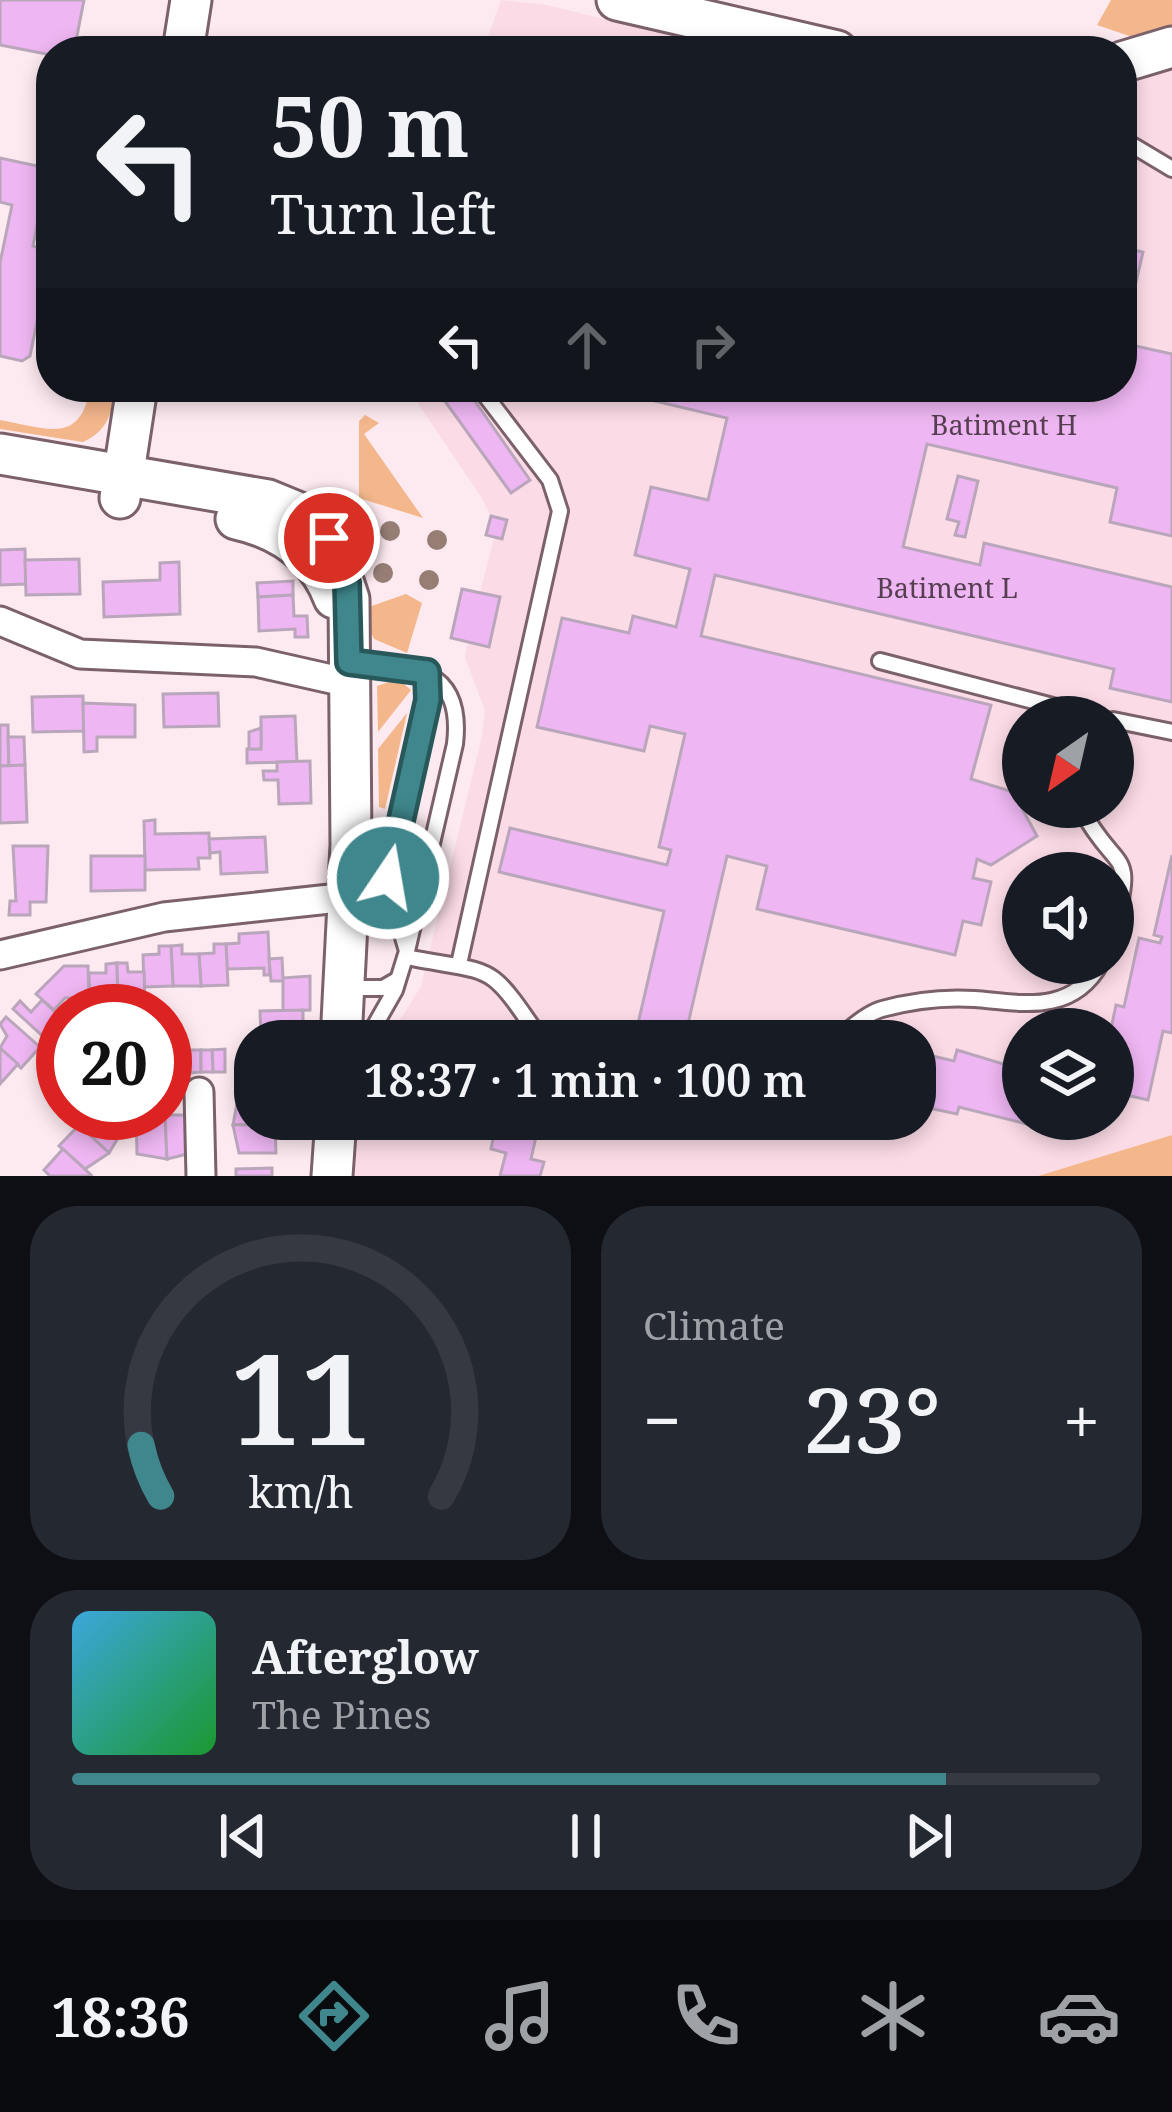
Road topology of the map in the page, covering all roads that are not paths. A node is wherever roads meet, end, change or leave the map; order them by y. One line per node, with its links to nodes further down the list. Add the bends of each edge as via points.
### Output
1 (191, 0): 3 (street)
2 (617, 0): 4 (street)
3 (185, 36)
4 (772, 36)
5 (1172, 47): 6 (street)
6 (1137, 58)
7 (1137, 149): 8 (lane)
8 (1172, 170)
9 (134, 402): 13 (street)
10 (490, 402): 26 (lane, via 550,480 560,512)
11 (0, 454): 13 (street)
12 (0, 476): 13 (street)
13 (122, 486): 17 (street, via 283,534 329,585)
14 (0, 621): 17 (street, via 80,654)
15 (880, 662): 18 (lane)
16 (427, 672): 17 (lane); 25 (lane, via 428,700 387,884); 25 (lane, via 451,698 457,731)
17 (349, 673): 23 (street)
18 (1002, 696)
19 (1134, 724): 20 (lane)
20 (1172, 732)
21 (1090, 828): 22 (lane)
22 (1116, 852)
23 (348, 897): 24 (street, via 164,917); 29 (street)
24 (0, 955)
25 (406, 955): 26 (lane); 27 (lane)
26 (460, 964): 32 (lane, via 479,966 505,986)
27 (401, 976): 29 (lane, via 383,988); 31 (lane)
28 (1076, 984): 33 (lane, via 1054,1002 1017,1008 925,1001)
29 (344, 988): 30 (street)
30 (342, 1020)
31 (377, 1020)
32 (528, 1020)
33 (863, 1020)
34 (200, 1092): 36 (street)
35 (335, 1140): 37 (street)
36 (201, 1176)
37 (332, 1176)

